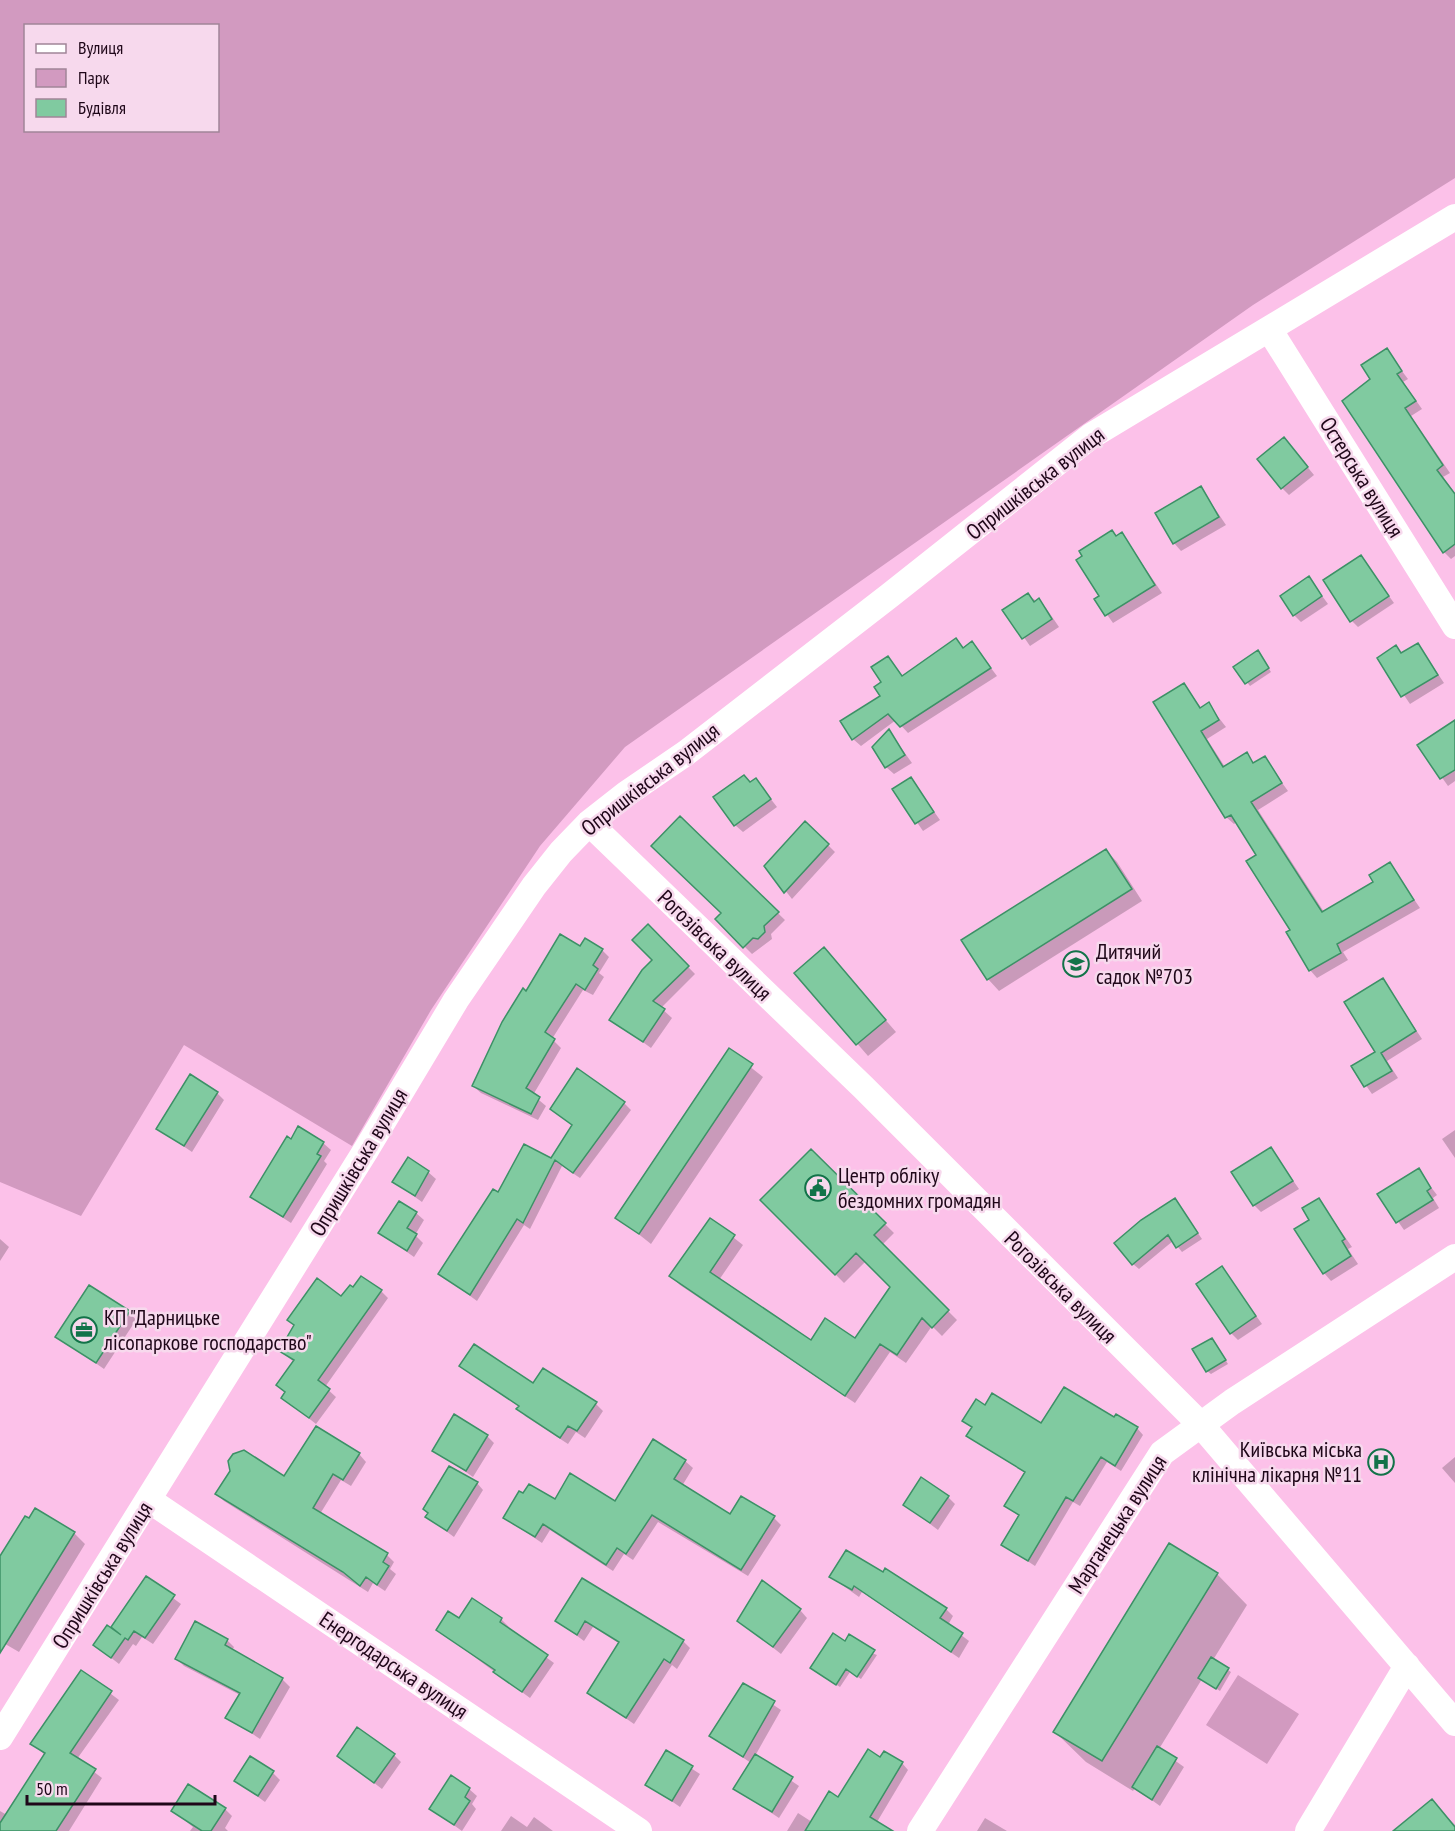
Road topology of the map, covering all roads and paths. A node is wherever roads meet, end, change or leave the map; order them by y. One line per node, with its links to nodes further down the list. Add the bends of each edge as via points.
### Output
1 (1455, 217): 2 (street, Опришківська вулиця)
2 (1269, 329): 3 (street, Остерська вулиця); 4 (street, Опришківська вулиця, via 1091,436 889,596)
3 (1455, 626)
4 (589, 823): 6 (street, Рогозівська вулиця, via 863,1087); 7 (street, Опришківська вулиця, via 534,886 456,1000)
5 (1455, 1257): 6 (street, Марганецька вулиця)
6 (1201, 1425): 8 (street, Рогозівська вулиця); 12 (street, Марганецька вулиця, via 1162,1453)
7 (149, 1500): 10 (street, Опришківська вулиця); 11 (street, Енергодарська вулиця)
8 (1407, 1666): 9 (street, Рогозівська вулиця); 13 (street)
9 (1455, 1723)
10 (0, 1737)
11 (639, 1831)
12 (920, 1831)
13 (1308, 1831)

